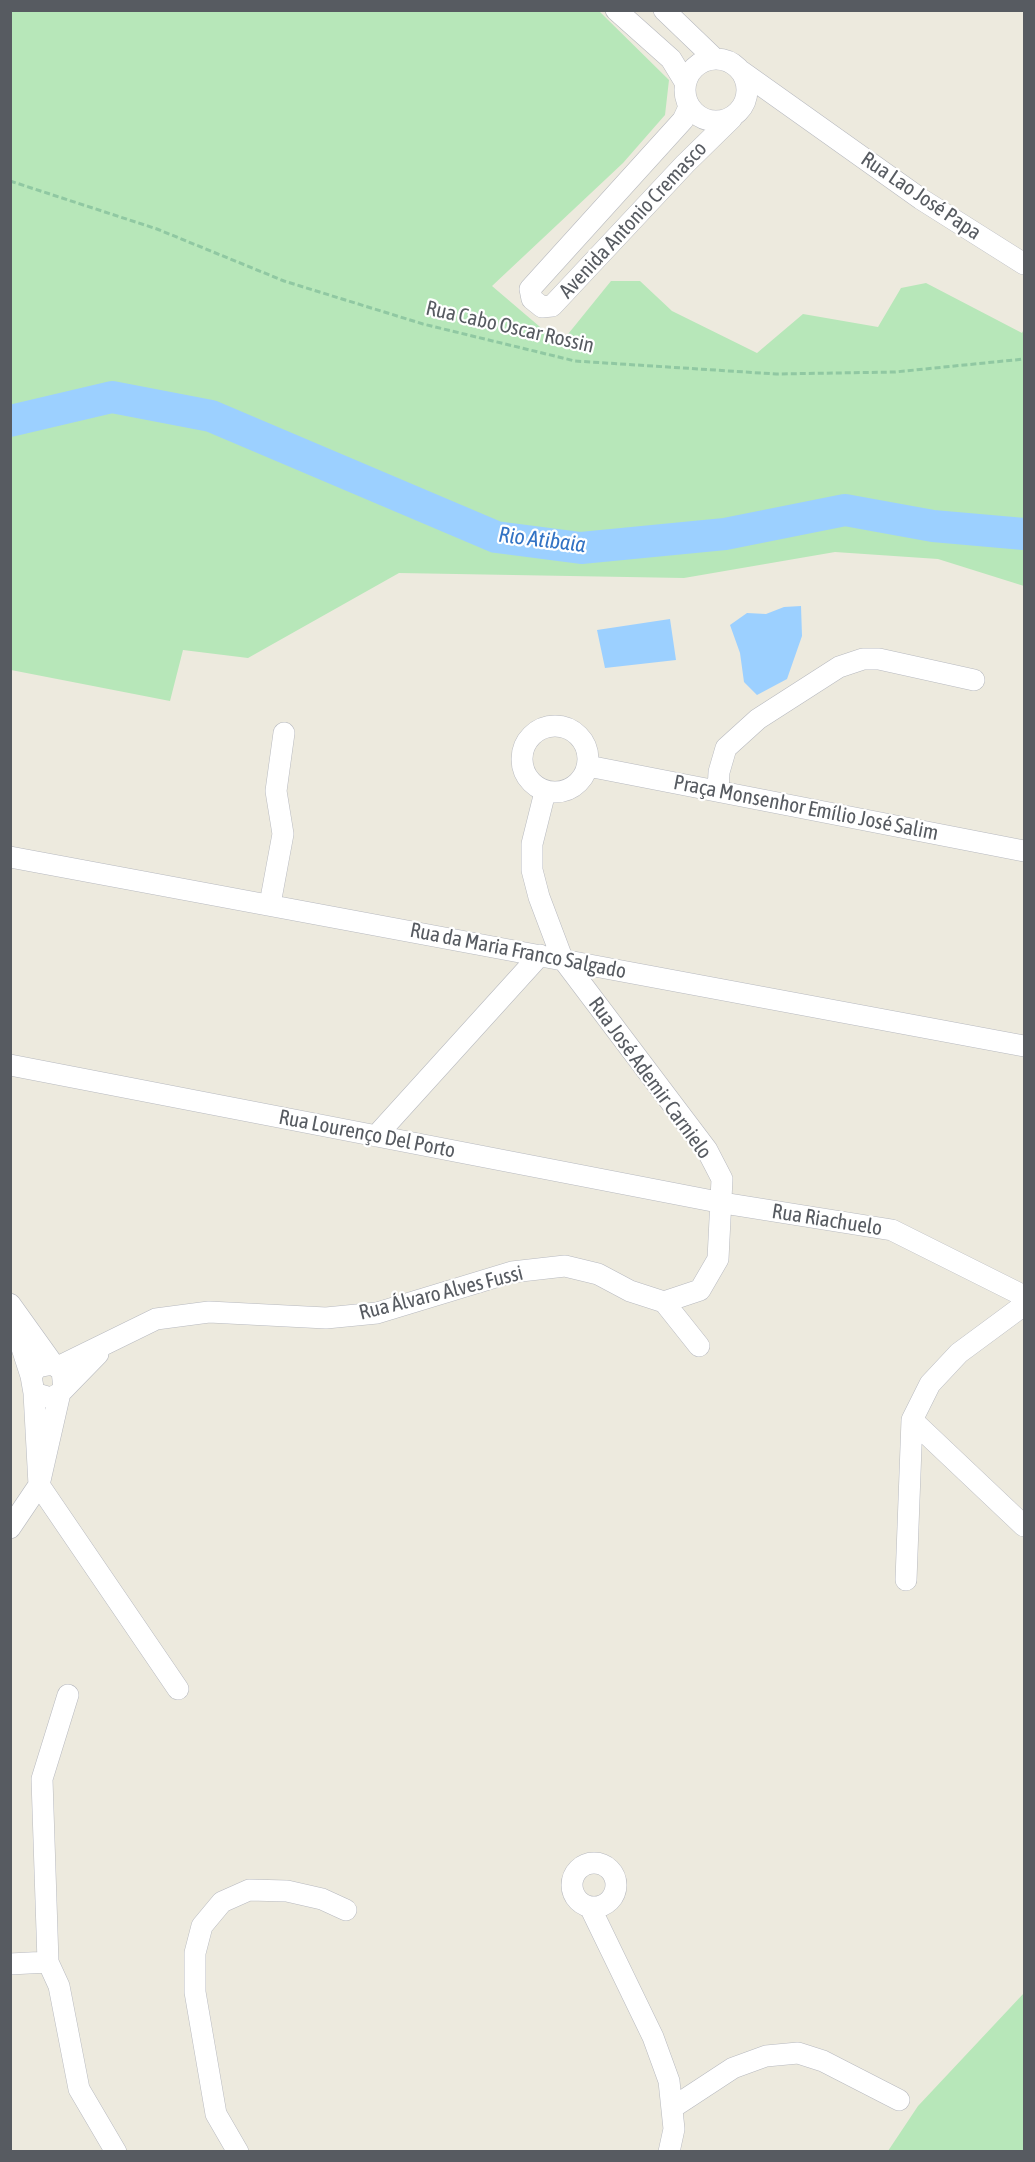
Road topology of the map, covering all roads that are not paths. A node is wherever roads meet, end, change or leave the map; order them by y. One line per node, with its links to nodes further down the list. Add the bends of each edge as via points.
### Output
1 (616, 10): 5 (street, via 671,59)
2 (664, 10): 3 (street)
3 (714, 58): 4 (street, via 729,61); 5 (street, via 692,70)
4 (741, 71): 7 (street, via 748,86 746,103); 8 (street, Rua Lao José Papa)
5 (686, 82): 6 (street)
6 (689, 107): 7 (street, via 709,121); 7 (street, Avenida Antonio Cremasco, via 683,120 530,289 532,299 542,307 552,306)
7 (734, 117): 8 (street, Rua Lao José Papa, via 759,107 771,108)
8 (818, 127): 9 (street, Rua Lao José Papa)
9 (1024, 264)
10 (974, 680): 13 (street, via 879,659 863,659 839,668 758,719 726,748)
11 (284, 733): 17 (street, via 276,791 283,834)
12 (588, 766): 13 (street, Praça Monsenhor Emílio José Salim); 14 (street, via 577,784); 14 (street, via 584,743 577,734 556,726 534,732 527,741 522,762 530,781)
13 (718, 791): 15 (street, Praça Monsenhor Emílio José Salim)
14 (545, 792): 19 (street, Rua José Ademir Carnielo, via 532,844 532,870)
15 (1024, 851)
16 (10, 856): 17 (street, Rua da Maria Franco Salgado)
17 (270, 904): 18 (street, Rua da Maria Franco Salgado)
18 (540, 955): 19 (street, Rua da Maria Franco Salgado); 22 (street)
19 (562, 958): 20 (street, Rua da Maria Franco Salgado); 23 (street, Rua José Ademir Carnielo, via 707,1150 722,1179)
20 (1024, 1046)
21 (10, 1065): 22 (street, Rua Lourenço Del Porto)
22 (376, 1136): 23 (street, Rua Lourenço Del Porto)
23 (723, 1203): 24 (street, Rua Riachuelo, via 892,1230); 25 (street, via 718,1259 700,1290)
24 (1024, 1296)
25 (663, 1302): 29 (street, Rua Álvaro Alves Fussi, via 598,1274 565,1266 512,1272 377,1313 326,1318 209,1312 156,1319); 30 (street)
26 (10, 1304): 31 (street)
27 (1024, 1305): 34 (street, via 959,1353 930,1384)
28 (10, 1313): 32 (street)
29 (110, 1343): 31 (street, Rua Álvaro Alves Fussi); 33 (street, Rua Álvaro Alves Fussi)
30 (699, 1346)
31 (56, 1366): 32 (street, via 37,1367); 33 (street, via 65,1376)
32 (32, 1384): 33 (street, via 44,1398); 35 (street)
33 (62, 1390): 35 (street)
34 (912, 1420): 36 (street); 38 (street)
35 (39, 1485): 37 (street); 39 (street)
36 (1024, 1526)
37 (10, 1528)
38 (906, 1580)
39 (178, 1689)
40 (68, 1695): 43 (street, via 42,1779)
41 (590, 1906): 46 (street, via 653,2037 669,2081)
42 (346, 1910): 48 (street, via 322,1899 249,1890 222,1902 202,1926 195,1953 195,1992 216,2114)
43 (48, 1962): 44 (street); 47 (street, via 59,1986 79,2089)
44 (10, 1964)
45 (899, 2100): 46 (street, via 823,2061 798,2053 766,2056 733,2068)
46 (672, 2108): 49 (street, via 674,2129)
47 (116, 2151)
48 (238, 2151)
49 (669, 2151)

